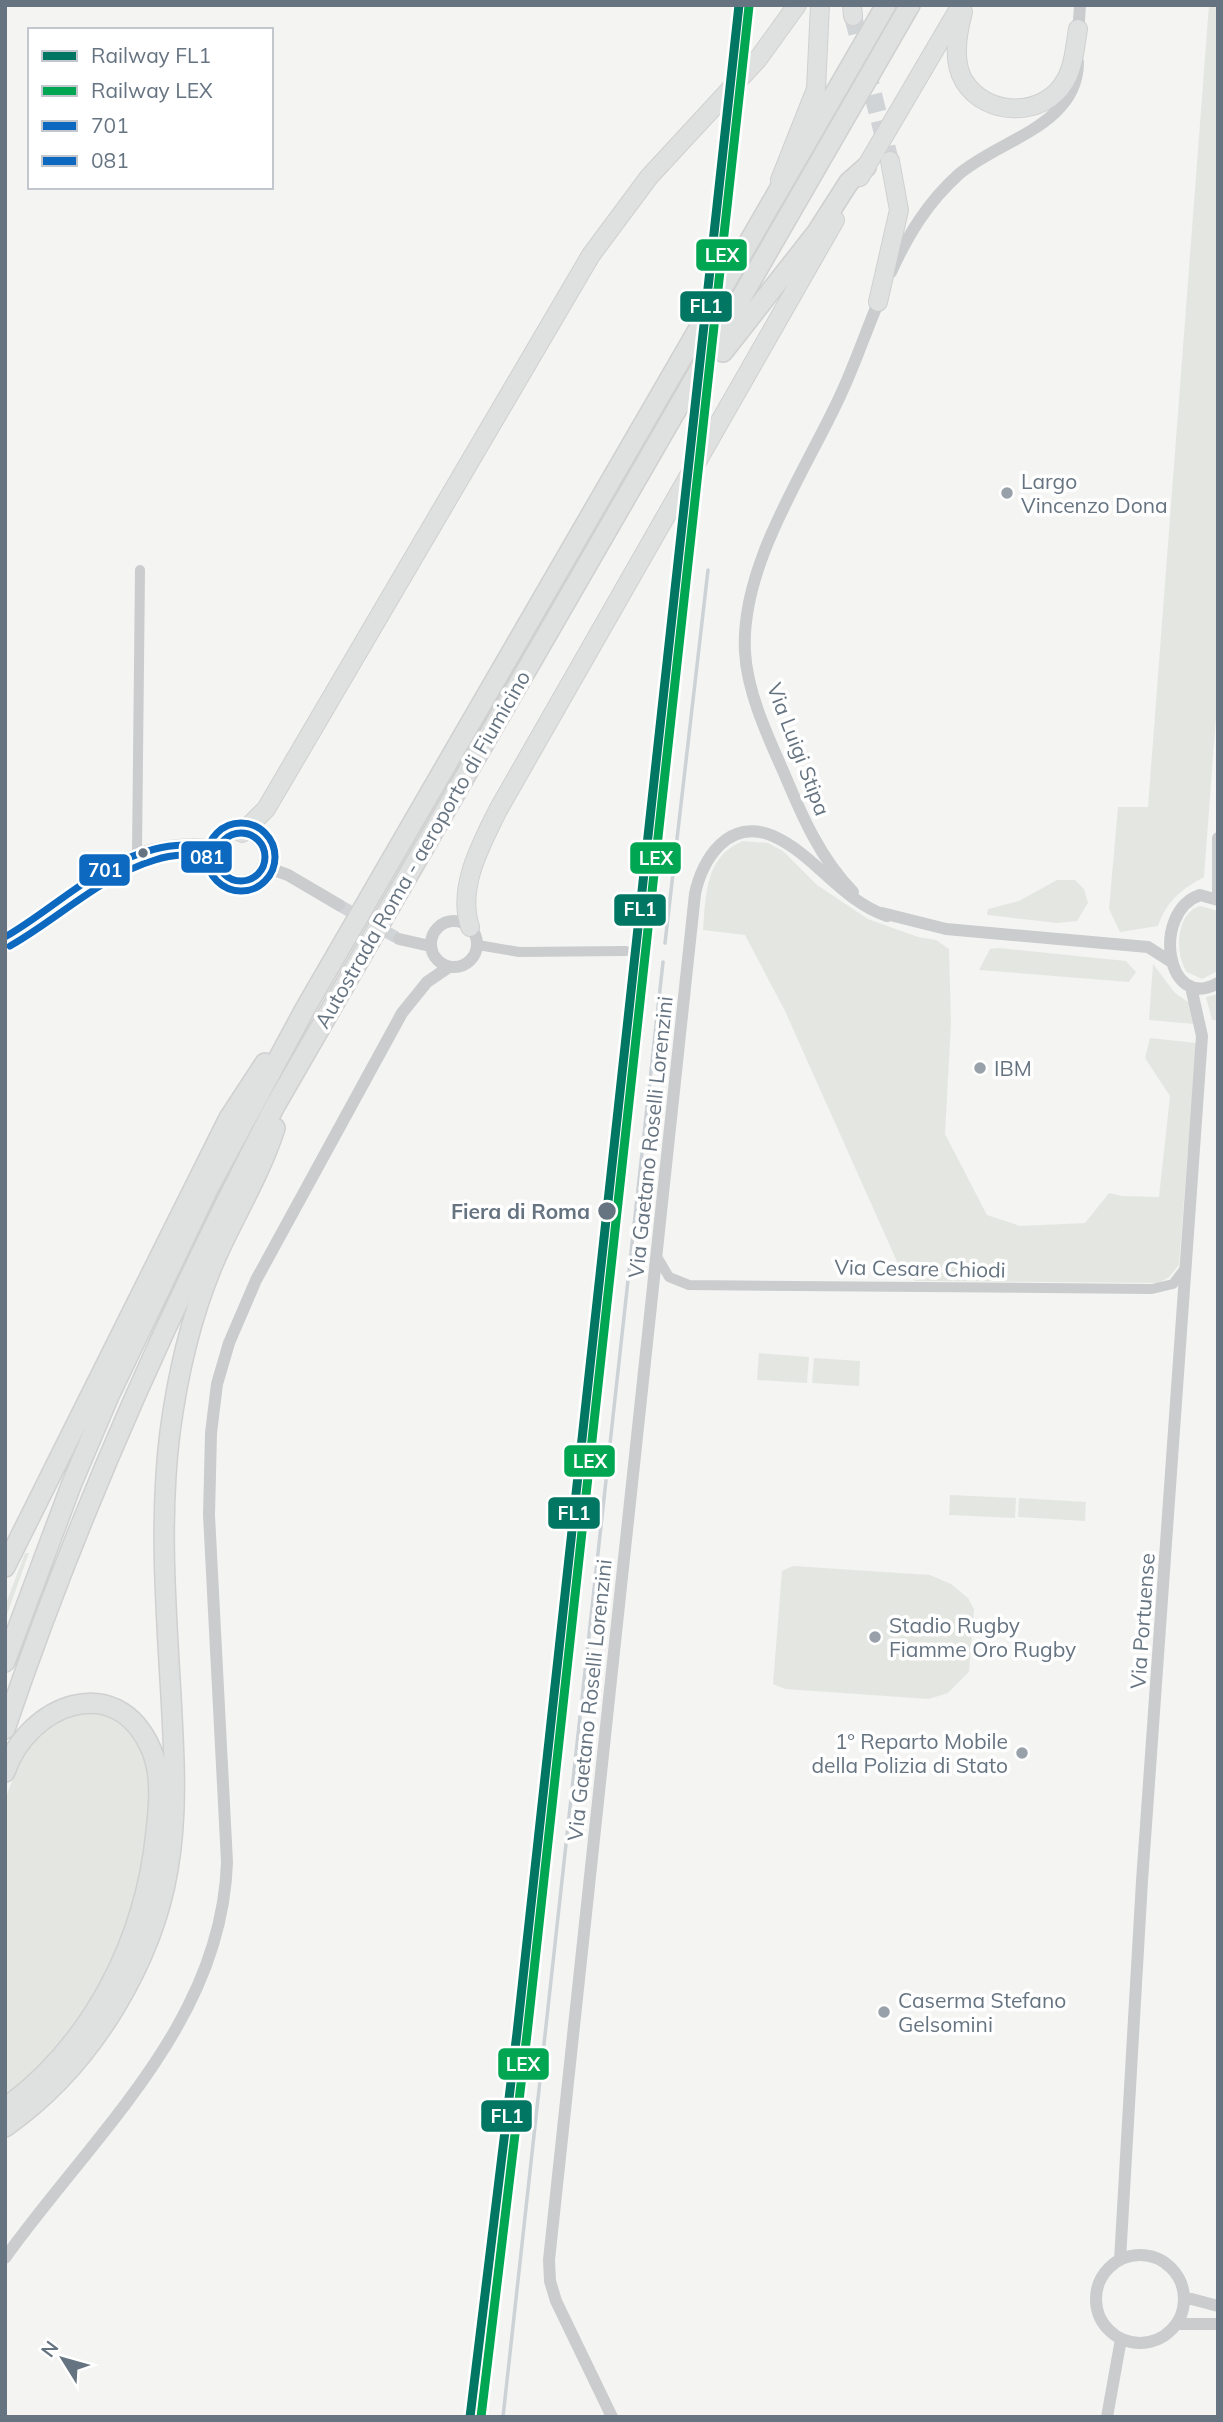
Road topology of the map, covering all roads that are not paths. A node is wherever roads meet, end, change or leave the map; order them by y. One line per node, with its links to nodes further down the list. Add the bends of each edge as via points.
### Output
1 (797, 5): 14 (highway, via 758,59 649,177 595,249 266,809)
2 (820, 5): 10 (highway, via 816,89 786,159)
3 (886, 5): 10 (highway, Autostrada Roma - aeroporto di Fiumicino)
4 (910, 5): 12 (highway, Autostrada Roma - aeroporto di Fiumicino)
5 (963, 5): 7 (highway, via 957,47 961,74 980,98 1001,107 1032,107 1057,91 1072,65); 9 (highway)
6 (1080, 5): 7 (street)
7 (1078, 29): 11 (street, Via Luigi Stipa, via 1077,74 1064,104 1041,124 979,159 941,191 912,230)
8 (890, 161): 11 (highway, via 899,210)
9 (866, 167): 12 (highway, via 741,326 695,400); 22 (highway, via 509,788 467,887 465,910)
10 (777, 194): 32 (highway, Autostrada Roma - aeroporto di Fiumicino)
11 (878, 302): 21 (street, Via Luigi Stipa, via 841,394 765,555 748,605 745,643 747,665 772,743 811,834 841,879)
12 (634, 483): 33 (highway, Autostrada Roma - aeroporto di Fiumicino)
13 (140, 570): 17 (street)
14 (242, 833): 16 (street, via 229,836); 18 (street, via 261,844)
15 (1218, 838): 19 (street)
16 (220, 846): 17 (street, via 183,844); 18 (street, via 220,868 231,878 253,877)
17 (137, 853): 23 (street, via 102,870)
18 (263, 866): 20 (street)
19 (1218, 898): 28 (street, via 1200,895 1179,909 1172,925)
20 (339, 905)
21 (887, 916): 28 (street, Via Luigi Stipa, via 946,929 1148,947); 34 (street, Via Gaetano Roselli Lorenzini, via 855,901 770,835 736,835 709,854 695,894)
22 (470, 927): 25 (street); 26 (street, via 448,921 435,930)
23 (5, 937)
24 (400, 939): 26 (street)
25 (478, 945): 27 (street, via 519,951); 29 (street, via 465,965)
26 (430, 946): 29 (street, via 436,960)
27 (626, 951)
28 (1170, 961): 31 (street, via 1177,976)
29 (449, 967): 43 (street, via 427,982 402,1013 256,1280 218,1379 209,1506 226,1862 219,1923 205,1973 161,2055)
30 (1218, 983): 31 (street)
31 (1191, 987): 35 (street, Via Portuense, via 1202,1037)
32 (305, 1009): 36 (highway, via 229,1118); 37 (highway, Autostrada Roma - aeroporto di Fiumicino, via 208,1189 118,1376)
33 (275, 1106): 38 (highway, Autostrada Roma - aeroporto di Fiumicino, via 131,1401 57,1579); 40 (highway, via 270,1144 205,1286 174,1405 164,1550 174,1745 173,1825 163,1893)
34 (656, 1255): 35 (street, Via Cesare Chiodi, via 669,1277 689,1285 1157,1289 1175,1282); 50 (street, Via Gaetano Roselli Lorenzini, via 549,2260 556,2301)
35 (1188, 1265): 44 (street, Via Portuense, via 1142,1881)
36 (5, 1567)
37 (5, 1662)
38 (5, 1729)
39 (5, 1772): 40 (highway, via 38,1723 72,1704 93,1703 111,1709 141,1732 156,1766 157,1821)
40 (136, 1948): 41 (highway, via 86,2026 47,2072); 42 (highway, via 121,1997 82,2055 51,2089)
41 (5, 2108)
42 (5, 2127)
43 (5, 2258)
44 (1120, 2260): 45 (street, via 1148,2256 1162,2261 1173,2270); 49 (street, via 1100,2280 1096,2300 1101,2320)
45 (1184, 2297): 46 (street); 48 (street)
46 (1218, 2305)
47 (1218, 2323): 48 (street)
48 (1176, 2324): 49 (street, via 1157,2340 1133,2343)
49 (1121, 2339): 51 (street)
50 (612, 2417)
51 (1107, 2417)

